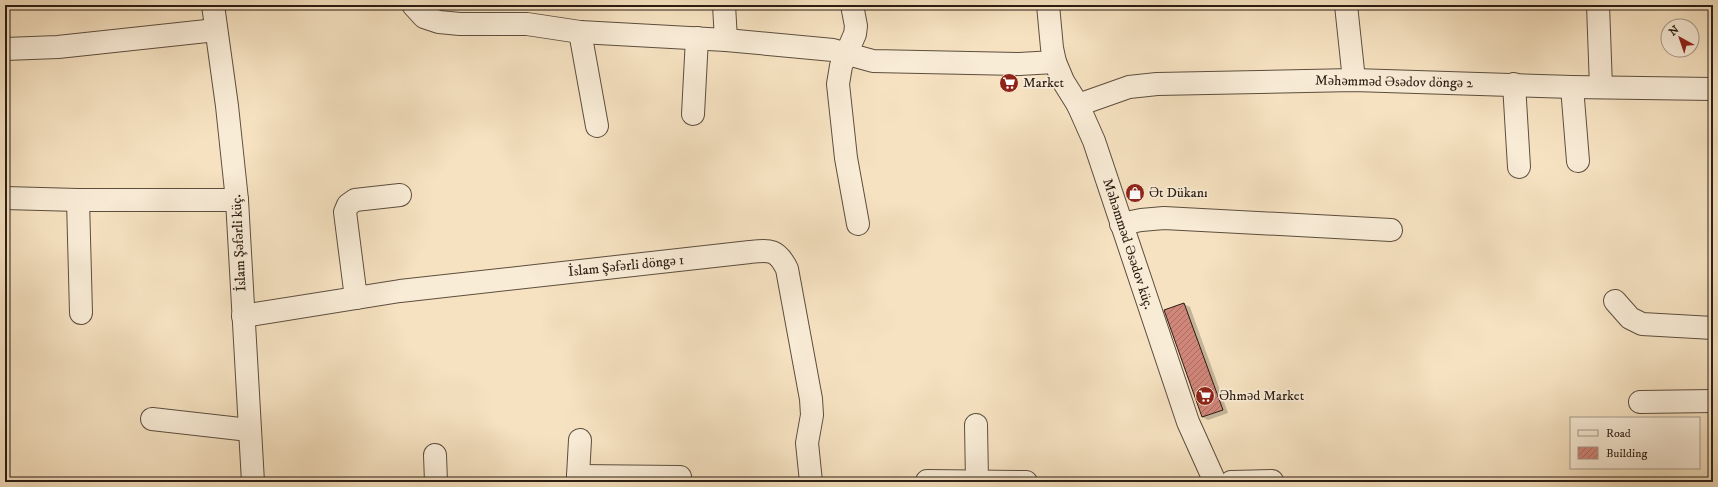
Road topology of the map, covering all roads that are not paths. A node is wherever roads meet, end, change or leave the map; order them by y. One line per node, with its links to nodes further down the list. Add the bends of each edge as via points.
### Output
1 (213, 5): 8 (street, İslam Şəfərli küç.)
2 (413, 5): 9 (street, via 424,17 440,22 527,24)
3 (724, 5): 11 (street)
4 (852, 5): 13 (street, via 856,26)
5 (1048, 5): 14 (street, Məhəmməd Əsədov küç.)
6 (1346, 5): 15 (street)
7 (1598, 5): 18 (street)
8 (216, 30): 12 (street, via 58,47); 28 (street, İslam Şəfərli küç.)
9 (580, 32): 10 (street); 22 (street)
10 (697, 38): 11 (street); 21 (street)
11 (726, 40): 13 (street, via 816,48)
12 (5, 49)
13 (846, 54): 14 (street, via 883,62); 29 (street, via 838,84 846,158)
14 (1055, 62): 20 (street, Məhəmməd Əsədov küç.)
15 (1354, 80): 16 (street, Məhəmməd Əsədov döngə 2); 20 (street, Məhəmməd Əsədov döngə 2, via 1157,84 1123,89)
16 (1514, 84): 17 (street, Məhəmməd Əsədov döngə 2); 24 (street)
17 (1572, 87): 18 (street, Məhəmməd Əsədov döngə 2); 23 (street)
18 (1601, 87): 19 (street, Məhəmməd Əsədov döngə 2)
19 (1713, 89)
20 (1078, 105): 30 (street, Məhəmməd Əsədov küç., via 1094,141)
21 (692, 114)
22 (597, 126)
23 (1578, 161)
24 (1519, 167)
25 (400, 195): 32 (street, via 355,200 348,205 345,212)
26 (5, 198): 27 (street)
27 (78, 200): 28 (street); 34 (street)
28 (237, 200): 35 (street, İslam Şəfərli küç.)
29 (858, 224)
30 (1122, 224): 31 (street, via 1164,218); 53 (street, Məhəmməd Əsədov küç., via 1188,422)
31 (1391, 230)
32 (356, 298): 35 (street, İslam Şəfərli döngə 1); 51 (street, İslam Şəfərli döngə 1, via 742,253 775,253 782,258 787,269 811,399 812,415 807,443)
33 (1615, 301): 36 (street, via 1630,318 1642,324)
34 (81, 313)
35 (243, 316): 41 (street, İslam Şəfərli küç.)
36 (1713, 328)
37 (1713, 401): 38 (street)
38 (1640, 402)
39 (152, 419): 41 (street)
40 (976, 426): 47 (street)
41 (249, 430): 49 (street, İslam Şəfərli küç.)
42 (580, 440): 45 (street)
43 (434, 455): 50 (street)
44 (680, 477): 45 (street)
45 (578, 479)
46 (927, 481): 47 (street)
47 (977, 481): 52 (street)
48 (1272, 481): 54 (street)
49 (253, 482)
50 (436, 482)
51 (812, 482)
52 (1026, 482)
53 (1215, 482)
54 (1231, 482)

